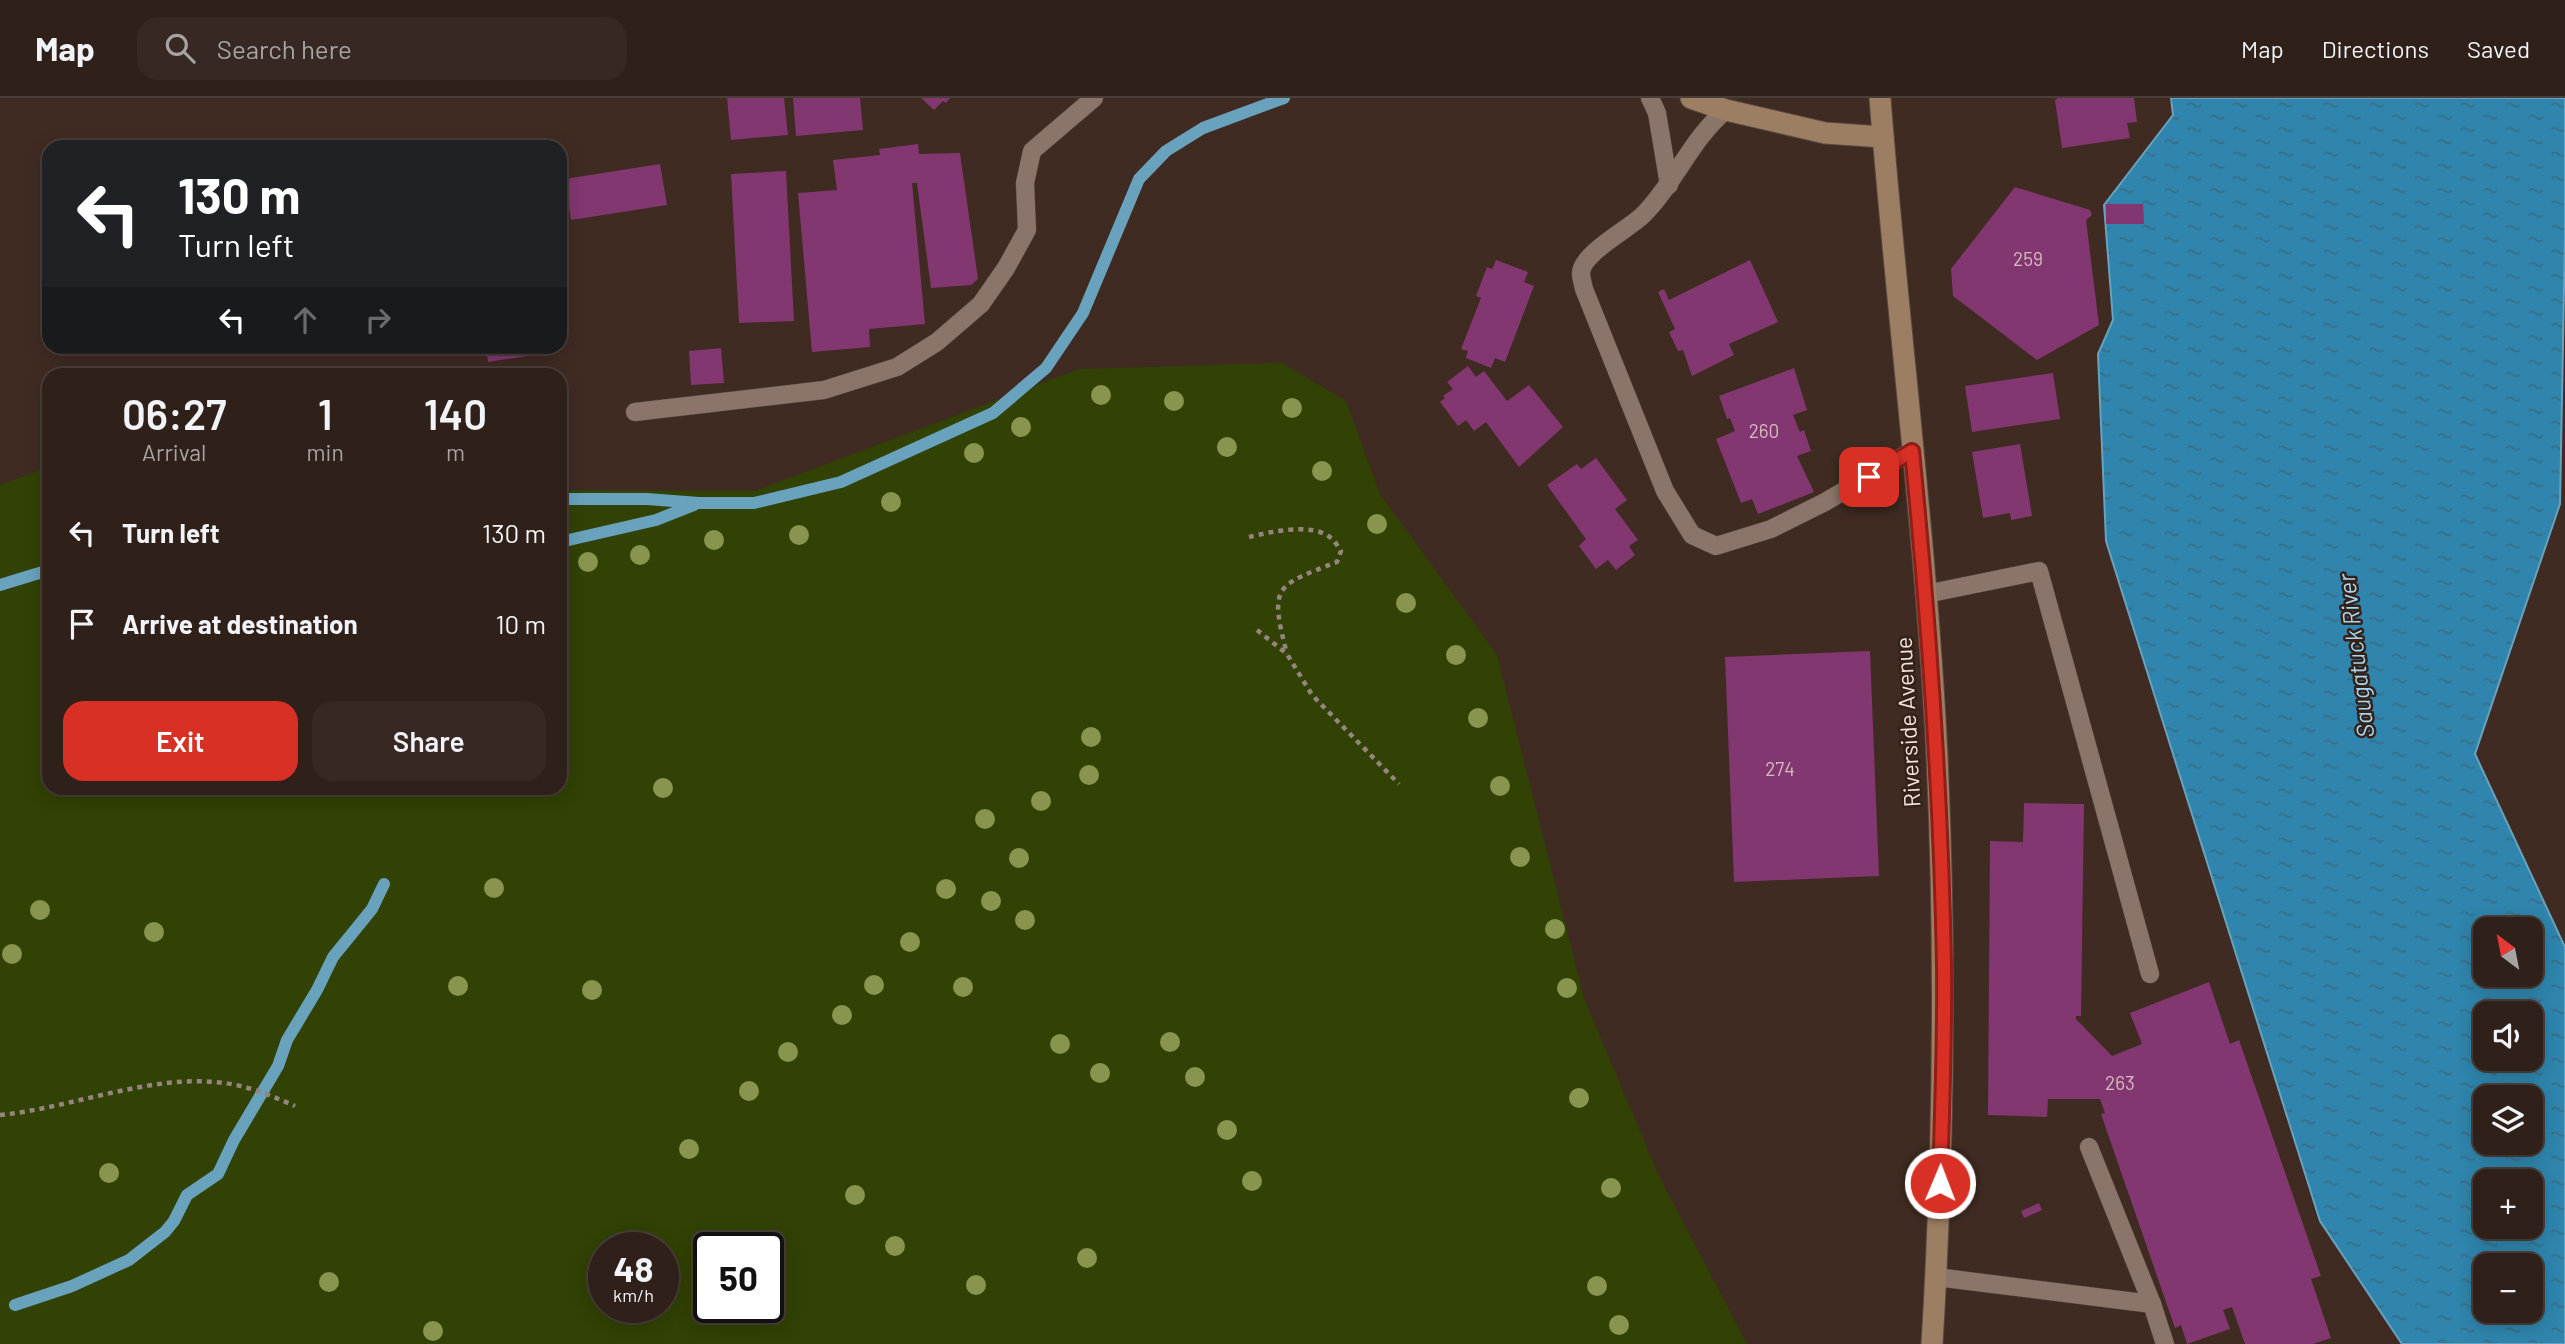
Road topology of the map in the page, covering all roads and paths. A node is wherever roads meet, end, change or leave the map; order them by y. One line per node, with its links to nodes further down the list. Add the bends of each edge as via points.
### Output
1 (1094, 98): 8 (lane, via 1032,151 1025,183 1027,230 981,304 937,342 897,367 824,390)
2 (1650, 98): 7 (lane, via 1657,113)
3 (1691, 98): 5 (main road)
4 (1880, 98): 6 (main road, Riverside Avenue)
5 (1726, 110): 6 (main road, via 1825,133); 7 (lane, via 1702,134)
6 (1883, 138): 9 (main road, Riverside Avenue)
7 (1669, 185): 9 (lane, via 1643,215 1590,256 1581,271 1584,289 1665,491 1692,535 1716,546 1771,529)
8 (635, 412)
9 (1912, 451): 11 (main road, Riverside Avenue)
10 (1248, 537): 13 (path, via 1314,530 1330,536 1341,551 1337,562 1286,584 1278,599)
11 (1926, 594): 15 (lane, via 2039,570); 19 (main road, Riverside Avenue, via 1944,965)
12 (1257, 630): 13 (path)
13 (1287, 654): 14 (path, via 1312,695)
14 (1399, 784)
15 (2150, 974)
16 (295, 1106): 17 (path, via 248,1088 190,1081)
17 (0, 1115)
18 (2089, 1147): 20 (lane)
19 (1936, 1277): 20 (lane); 21 (main road, Riverside Avenue)
20 (2151, 1304): 22 (lane)
21 (1932, 1344)
22 (2165, 1344)

